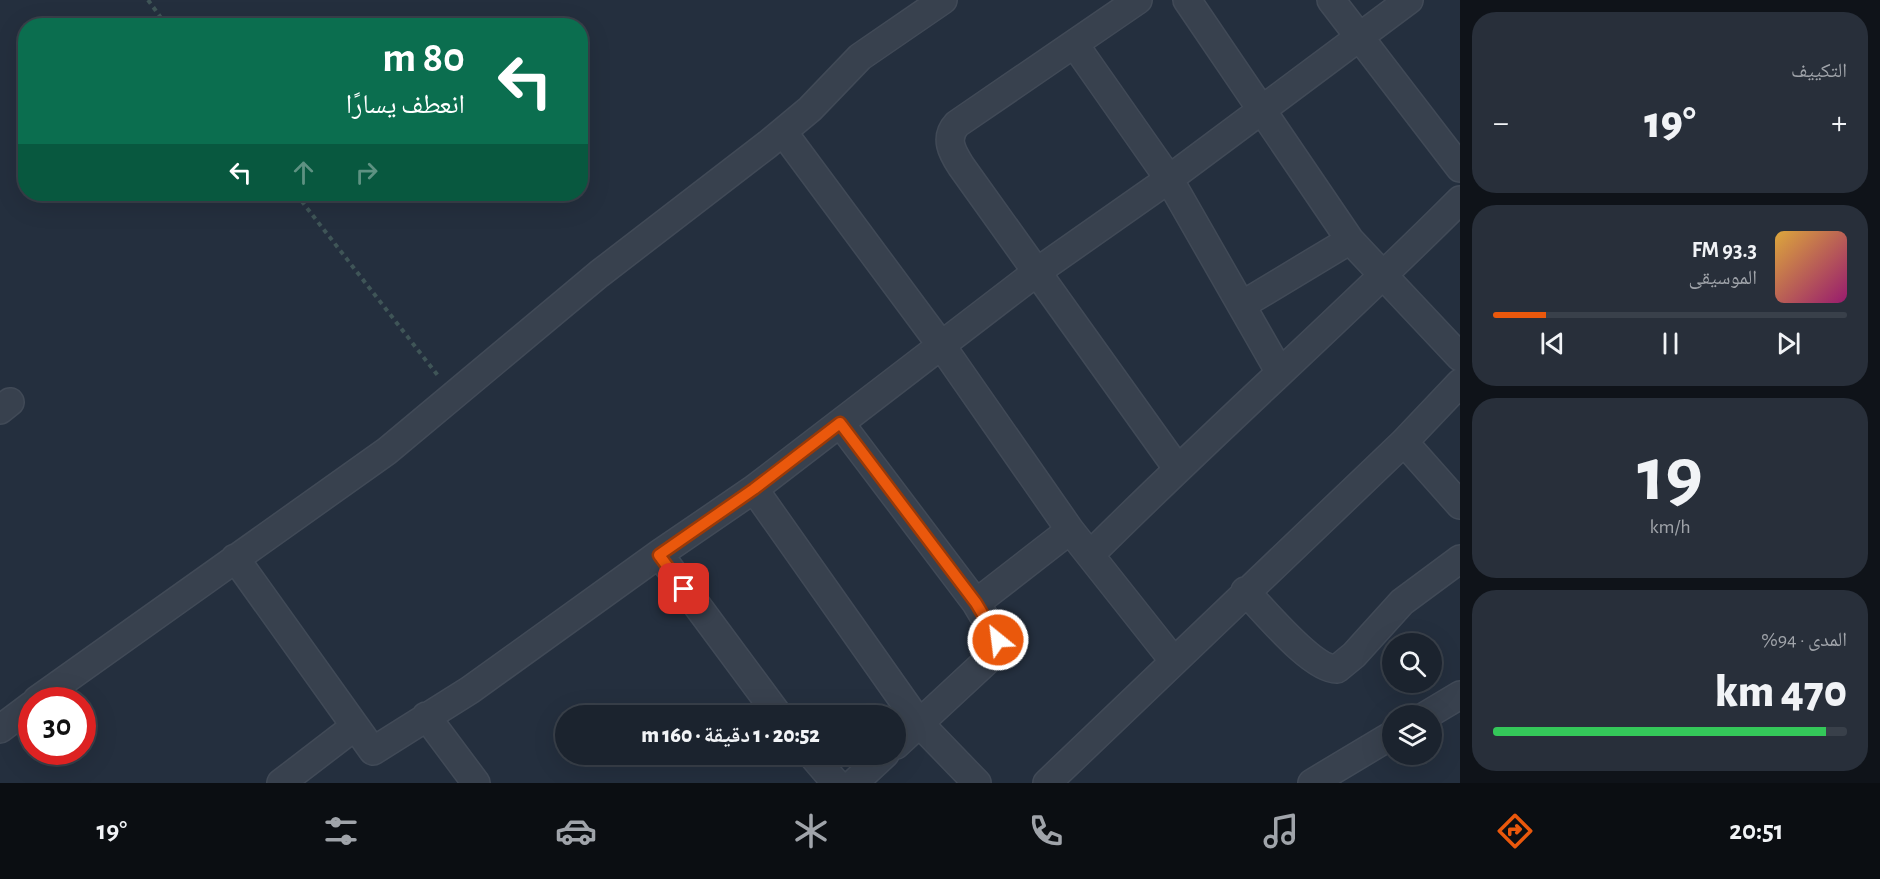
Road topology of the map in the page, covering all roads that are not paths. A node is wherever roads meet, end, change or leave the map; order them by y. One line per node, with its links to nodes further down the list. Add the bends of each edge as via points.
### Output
1 (943, 0): 9 (street, via 860,57)
2 (1138, 0): 7 (street)
3 (1187, 0): 8 (street)
4 (1331, 0): 6 (street)
5 (1409, 0): 6 (street)
6 (1359, 37): 8 (street); 10 (street)
7 (1075, 45): 11 (street); 14 (street, via 957,124 950,138 952,152 961,166)
8 (1262, 110): 11 (street); 13 (street)
9 (783, 132): 17 (street); 29 (street, via 599,274 387,451)
10 (1460, 168)
11 (1169, 179): 14 (street); 16 (street)
12 (1460, 200): 15 (street)
13 (1350, 240): 15 (street); 16 (street)
14 (1038, 271): 17 (street); 23 (street)
15 (1383, 278): 18 (street); 19 (street)
16 (1242, 305): 19 (street)
17 (941, 345): 21 (street); 26 (street)
18 (1460, 357)
19 (1279, 371): 23 (street)
20 (1460, 383): 22 (street)
21 (840, 423): 24 (street); 32 (street)
22 (1404, 442): 25 (street); 31 (street)
23 (1177, 468): 28 (street)
24 (754, 489): 27 (street); 40 (street)
25 (1460, 505)
26 (1070, 530): 28 (street); 32 (street)
27 (659, 555): 36 (street); 39 (street, via 470,690)
28 (1090, 555): 33 (street)
29 (235, 558): 34 (street); 41 (street)
30 (1460, 559): 31 (street, via 1402,602 1337,669 1325,668 1307,654)
31 (1245, 591): 33 (street)
32 (976, 603): 40 (street, via 997,636 995,651)
33 (1173, 660): 52 (street)
34 (56, 687)
35 (1460, 695): 37 (street)
36 (771, 705)
37 (1442, 706)
38 (18, 716): 42 (street)
39 (426, 716): 41 (street, via 373,751); 48 (street)
40 (919, 723): 43 (street); 51 (street)
41 (354, 727): 47 (street)
42 (0, 729)
43 (906, 735)
44 (1382, 741): 53 (street)
45 (820, 765): 49 (street)
46 (873, 765): 50 (street)
47 (281, 783)
48 (476, 783)
49 (836, 783)
50 (854, 783)
51 (977, 783)
52 (1047, 783)
53 (1312, 783)

